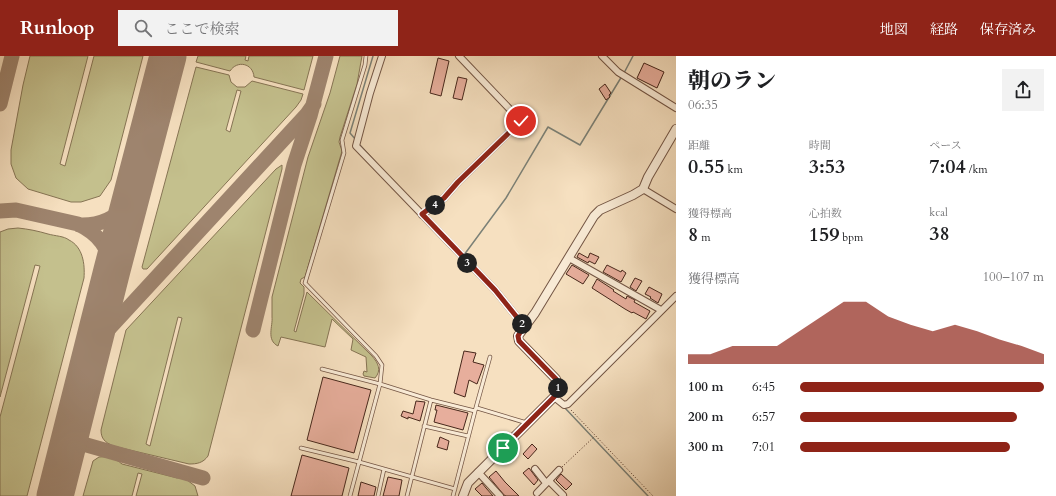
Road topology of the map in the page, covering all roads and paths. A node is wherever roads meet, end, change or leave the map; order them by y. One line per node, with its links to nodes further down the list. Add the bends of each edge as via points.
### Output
1 (366, 56): 16 (lane, via 366,65 342,140 344,153 305,283 380,360)
2 (382, 56): 9 (street, via 356,146)
3 (459, 56): 9 (street, via 521,121 444,198)
4 (602, 56): 5 (street, via 618,72)
5 (676, 108)
6 (676, 129): 7 (street)
7 (643, 189): 8 (street); 10 (street, via 600,210)
8 (676, 209)
9 (422, 214): 13 (street, via 495,290)
10 (569, 258): 12 (street); 13 (street)
11 (676, 296): 12 (street)
12 (662, 310): 17 (street, via 568,404 564,405)
13 (524, 326): 17 (street, via 518,336 519,341 556,379 558,391)
14 (490, 357): 20 (lane)
15 (322, 369): 16 (lane)
16 (380, 384): 18 (lane); 26 (lane)
17 (554, 397): 21 (street)
18 (431, 400): 20 (lane); 22 (lane)
19 (568, 407): 23 (path)
20 (476, 410): 21 (lane); 24 (lane)
21 (527, 423): 30 (street)
22 (424, 426): 24 (lane); 31 (lane)
23 (596, 435): 29 (path); 42 (path)
24 (468, 436): 33 (lane)
25 (301, 448): 26 (lane)
26 (359, 462): 27 (lane); 36 (lane)
27 (384, 469): 31 (lane); 37 (lane)
28 (535, 469): 32 (street)
29 (559, 470): 32 (street)
30 (478, 472): 40 (street, via 468,483); 41 (street)
31 (412, 478): 33 (lane); 38 (lane)
32 (547, 482): 34 (street); 35 (street)
33 (455, 489): 39 (lane)
34 (537, 495)
35 (563, 495)
36 (350, 496)
37 (378, 496)
38 (407, 496)
39 (453, 496)
40 (463, 496)
41 (500, 496)
42 (653, 496)

